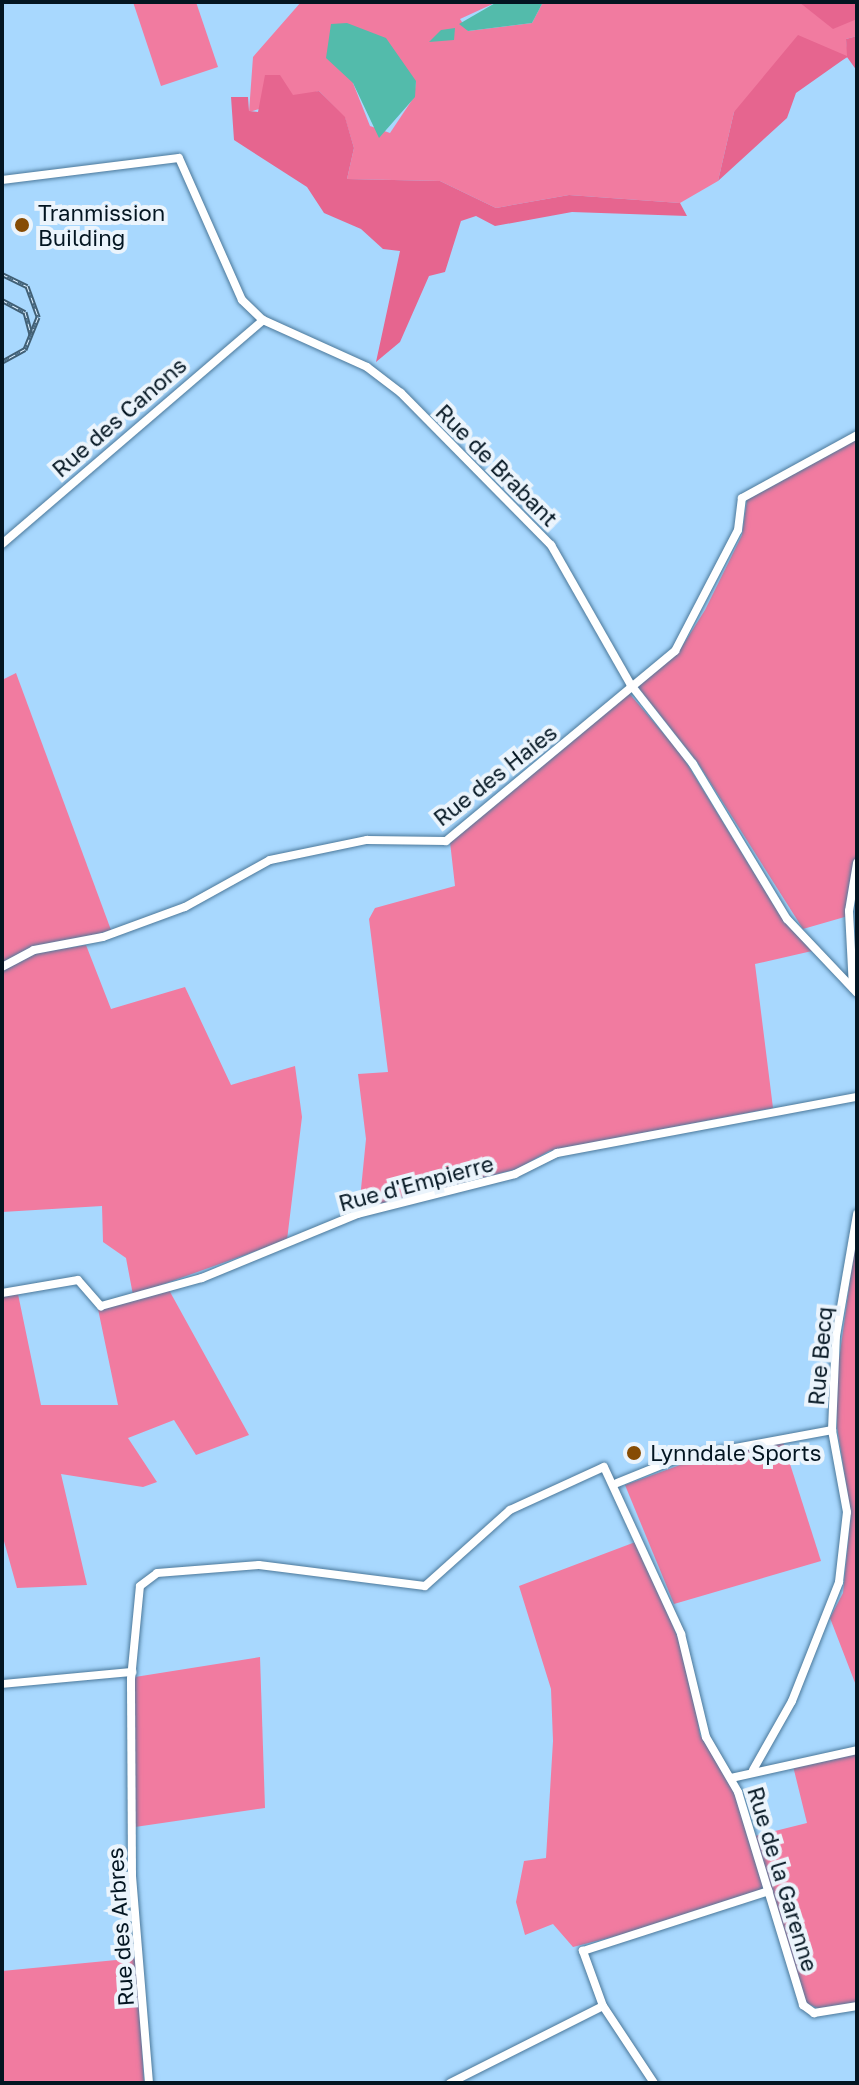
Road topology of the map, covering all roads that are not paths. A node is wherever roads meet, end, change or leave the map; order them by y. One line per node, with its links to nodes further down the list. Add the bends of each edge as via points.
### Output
1 (2, 180): 2 (street, Rue de Brabant, via 176,156 235,287)
2 (263, 320): 4 (street, Rue des Canons); 5 (street, Rue de Brabant, via 367,367 401,393 551,545)
3 (857, 435): 5 (street, Rue des Haies, via 742,498 738,530 675,651)
4 (2, 544)
5 (631, 685): 7 (street, Rue des Haies, via 446,841 367,840 270,860 185,907 103,937 34,950); 8 (street, Rue de Brabant, via 693,764 787,919)
6 (857, 863): 8 (street, via 849,911)
7 (2, 967)
8 (855, 991)
9 (857, 1097): 11 (street, Rue d'Empierre, via 557,1153 515,1174 357,1214 202,1278 101,1306 78,1280)
10 (857, 1214): 12 (street, Rue Becq, via 836,1336)
11 (2, 1293)
12 (832, 1430): 13 (street, via 676,1459); 17 (street, Rue Becq, via 847,1512 839,1582 792,1701)
13 (617, 1483): 14 (street, via 604,1467 530,1497 425,1586 281,1565 157,1573 140,1586); 18 (street, Rue de la Garenne, via 681,1634 706,1737)
14 (132, 1672): 15 (street); 22 (street, Rue des Arbres, via 132,1895 142,1938)
15 (2, 1684)
16 (857, 1750): 17 (street)
17 (753, 1770): 18 (street)
18 (731, 1778): 19 (street, Rue de la Garenne)
19 (769, 1891): 20 (street, via 583,1951); 21 (street, Rue de la Garenne, via 808,2012)
20 (603, 2006): 23 (street); 24 (street)
21 (857, 2006)
22 (149, 2083)
23 (450, 2083)
24 (654, 2083)

